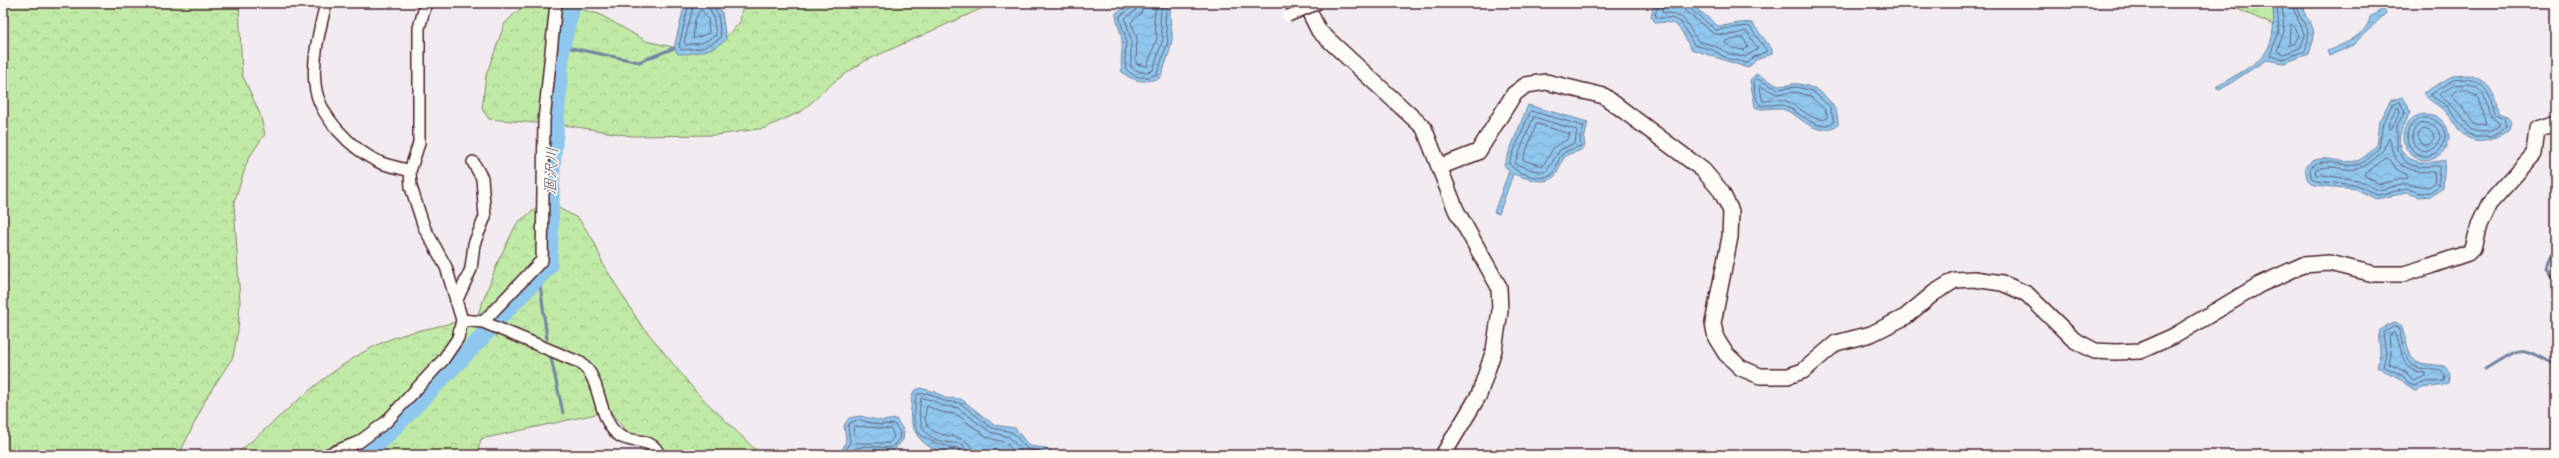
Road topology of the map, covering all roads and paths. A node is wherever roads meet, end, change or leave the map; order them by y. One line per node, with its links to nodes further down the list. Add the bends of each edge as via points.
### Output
1 (326, 3): 10 (street, via 315,57 315,84 320,106 354,145 380,162)
2 (426, 3): 10 (street, via 419,28 419,143)
3 (556, 3): 13 (street, via 544,121 542,260)
4 (1305, 3): 9 (street, via 1323,35 1424,128)
5 (1320, 3): 6 (street, bridge)
6 (1288, 16)
7 (2556, 123): 9 (street, via 2537,129 2534,154 2489,204 2478,225 2473,248 2468,253 2430,266 2404,274 2374,274 2329,263 2303,265 2259,285 2174,336 2140,351 2115,352 2095,351 2074,340 2027,294 2002,283 1954,280 1905,317 1871,334 1836,343 1803,371 1788,376 1760,376 1741,368 1726,354 1716,338 1713,323 1730,237 1731,211 1721,191 1703,170 1604,96 1546,82 1526,85 1514,94 1478,152)
8 (473, 162): 11 (street, via 482,178 485,218 474,244 471,269)
9 (1440, 167): 16 (street, via 1456,210 1499,287 1500,311 1494,350 1480,395)
10 (410, 171): 11 (street, via 411,187 424,227 446,266)
11 (456, 302): 12 (street)
12 (462, 320): 13 (street); 14 (street, via 458,338 443,360 386,422 359,442)
13 (483, 322): 15 (street, via 581,363 591,374 610,426 620,436 650,444 657,449)
14 (326, 455)
15 (659, 455)
16 (1443, 455)

